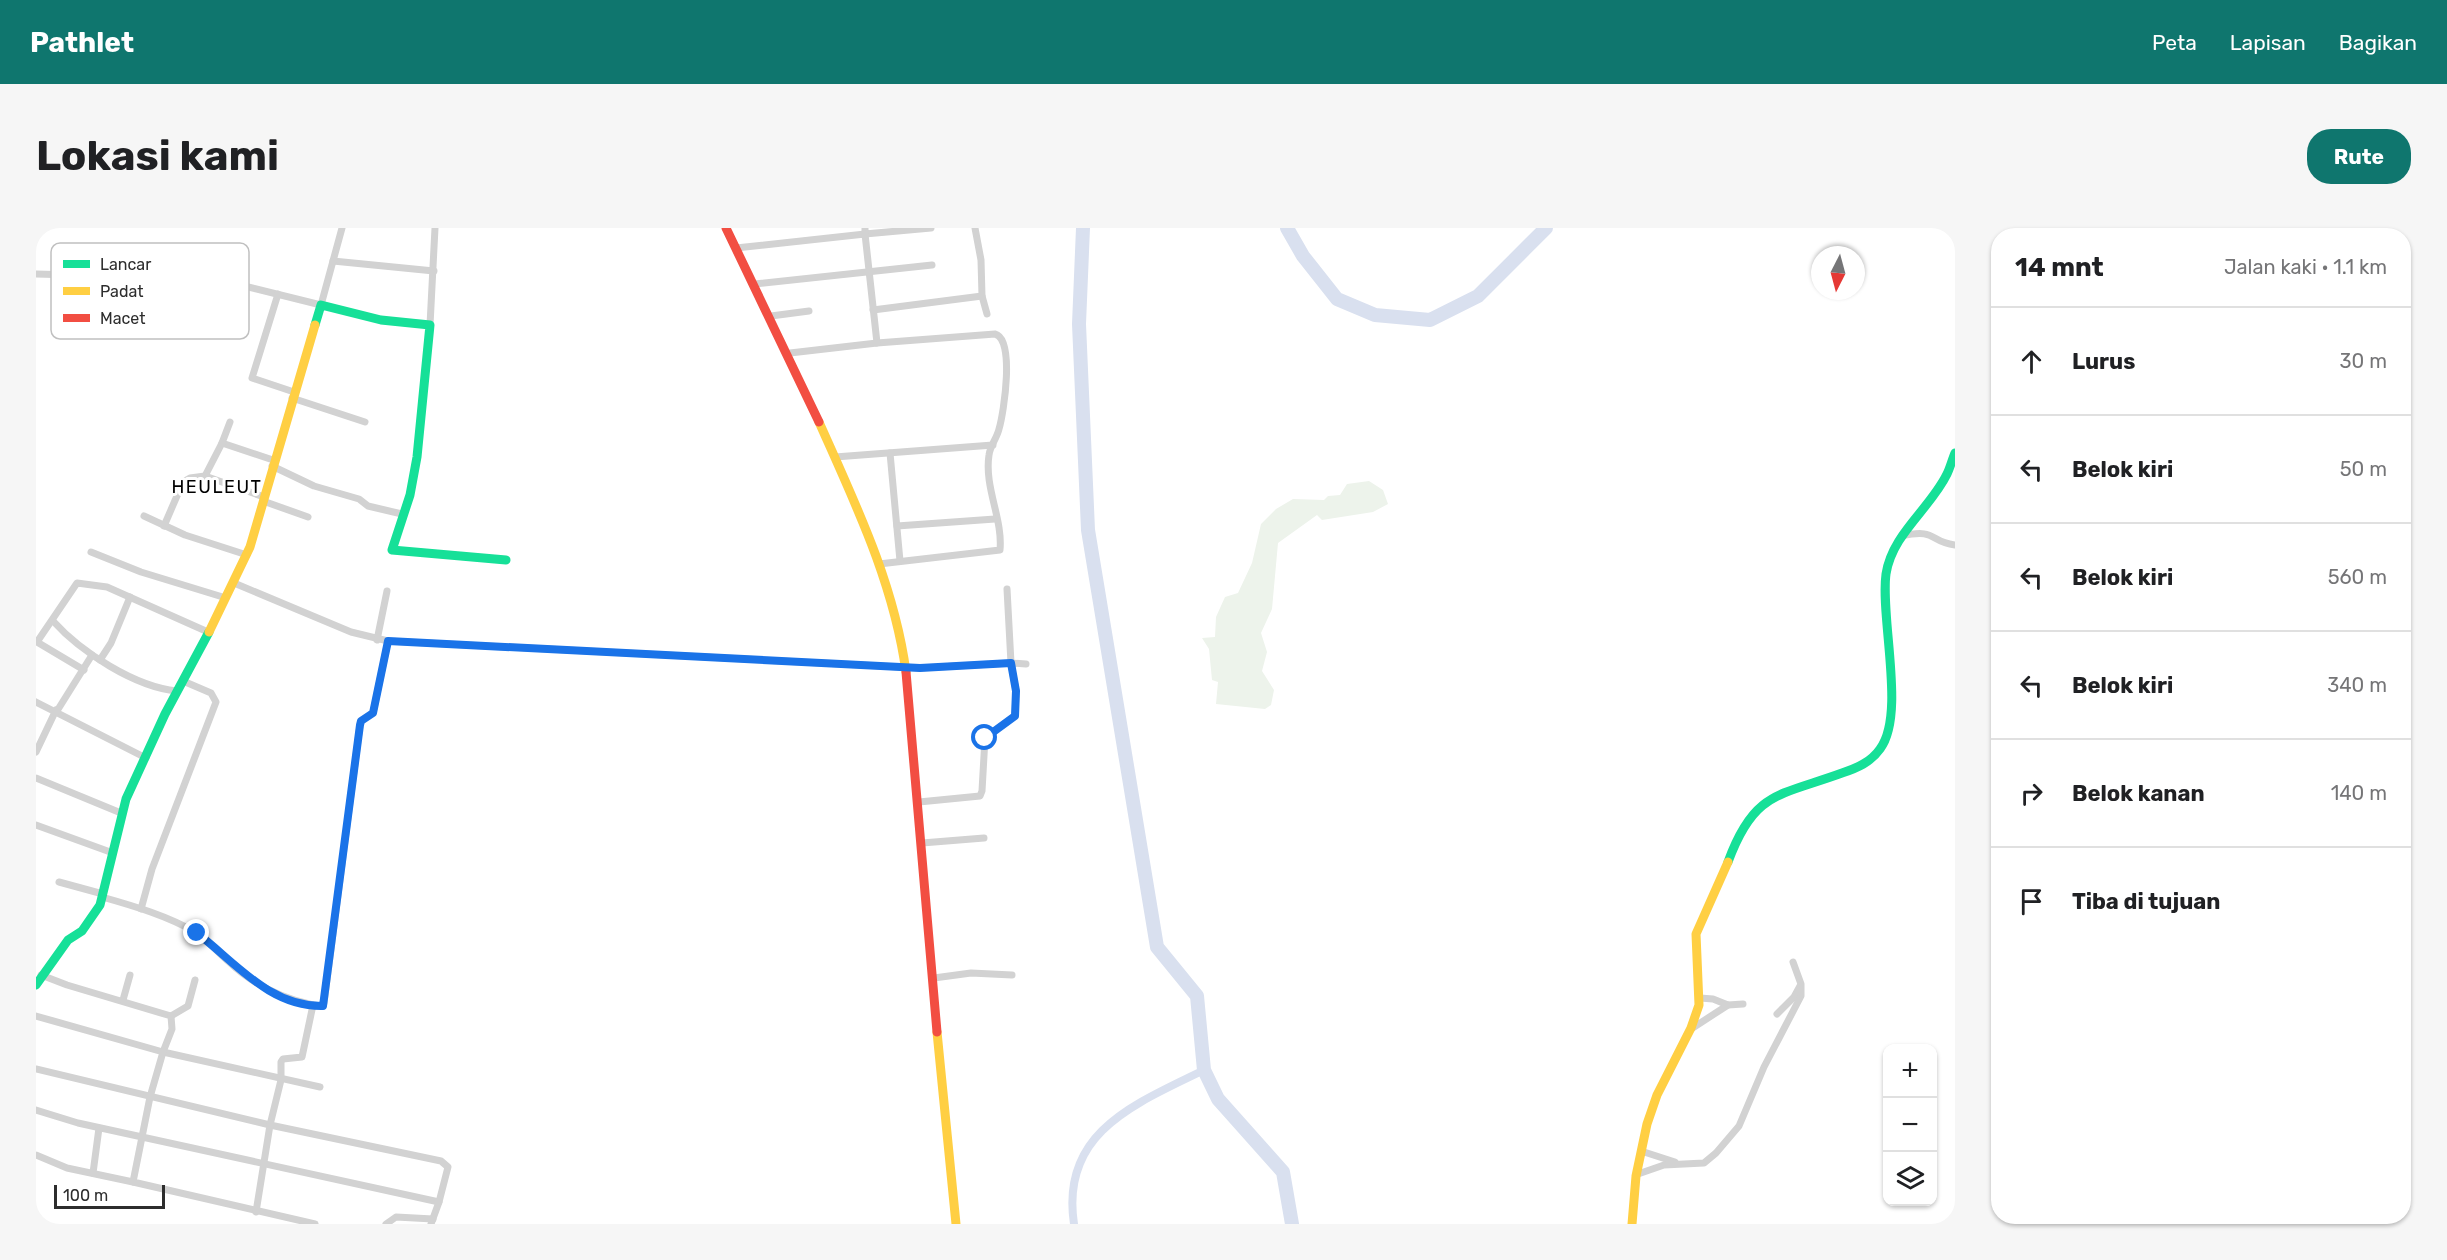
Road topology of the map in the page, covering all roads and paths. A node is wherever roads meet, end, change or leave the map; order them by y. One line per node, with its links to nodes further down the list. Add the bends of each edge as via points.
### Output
1 (342, 228): 8 (street)
2 (435, 228): 10 (street)
3 (726, 228): 7 (street)
4 (931, 228): 6 (street)
5 (975, 228): 17 (street)
6 (865, 231): 7 (street); 11 (street)
7 (736, 248): 14 (street)
8 (333, 261): 10 (street); 18 (street)
9 (932, 265): 11 (street)
10 (434, 271): 23 (street)
11 (868, 272): 14 (street); 19 (street)
12 (36, 274): 13 (street)
13 (51, 274)
14 (754, 284): 22 (street)
15 (249, 287): 16 (street)
16 (278, 294): 18 (street); 26 (street, via 252,378)
17 (982, 296): 19 (street); 21 (street)
18 (321, 305): 23 (street, via 381,320); 26 (street)
19 (873, 310): 24 (street)
20 (809, 311): 22 (street)
21 (987, 314)
22 (771, 316): 25 (street)
23 (430, 325): 37 (street, via 417,457)
24 (877, 343): 25 (street); 30 (street, via 1001,336 1008,351 999,429)
25 (790, 353): 33 (street)
26 (293, 395): 28 (street); 34 (street)
27 (230, 422): 29 (street)
28 (364, 422)
29 (222, 443): 34 (street); 35 (street)
30 (993, 445): 31 (street); 40 (street, via 989,452 988,483)
31 (890, 453): 33 (street); 42 (street)
32 (1955, 453): 43 (street, via 1942,484)
33 (835, 457): 49 (street)
34 (272, 464): 36 (street); 37 (street, via 314,486)
35 (205, 476): 36 (street); 41 (street, via 183,482)
36 (263, 499): 39 (street); 46 (street)
37 (402, 514): 47 (street, via 394,551)
38 (144, 516): 41 (street)
39 (308, 517)
40 (995, 519): 42 (street); 48 (street, via 999,552)
41 (164, 526): 46 (street)
42 (897, 526): 48 (street)
43 (1902, 536): 44 (street, via 1922,532); 89 (street, via 1886,573 1891,721 1886,739 1879,752 1861,766 1792,787 1768,800 1748,820 1695,940)
44 (1955, 545)
45 (91, 552): 54 (street)
46 (247, 555): 50 (street)
47 (506, 560)
48 (900, 561): 49 (street)
49 (879, 564): 63 (street, via 891,600)
50 (234, 583): 54 (street); 57 (street)
51 (1007, 589): 61 (street)
52 (387, 591): 57 (street)
53 (130, 597): 55 (street, via 107,587 77,583); 56 (street); 60 (street)
54 (226, 598): 56 (street)
55 (53, 621): 59 (street); 64 (street, via 38,642)
56 (208, 632): 65 (street)
57 (377, 640): 58 (street)
58 (388, 641): 63 (street); 93 (street, via 373,713 360,725 324,1003)
59 (92, 655): 60 (street); 64 (street)
60 (100, 660): 66 (street, via 151,685)
61 (1011, 663): 62 (street); 63 (street); 72 (street, via 1015,716 985,738 982,794)
62 (1026, 664)
63 (904, 667): 72 (street)
64 (84, 670): 68 (street)
65 (183, 681): 66 (street); 80 (street, via 211,693 216,702 152,869)
66 (177, 692): 70 (street)
67 (36, 702): 68 (street)
68 (56, 711): 69 (street); 70 (street)
69 (36, 752)
70 (146, 758): 73 (street)
71 (36, 778): 73 (street)
72 (919, 802): 76 (street)
73 (121, 813): 77 (street)
74 (36, 825): 77 (street)
75 (984, 838): 76 (street)
76 (922, 843): 85 (street)
77 (113, 853): 79 (street)
78 (59, 882): 79 (street)
79 (101, 899): 80 (street); 82 (street, via 82,931 68,940)
80 (141, 909): 93 (street, via 197,933 228,962 277,995)
81 (1793, 962): 87 (street)
82 (41, 975): 88 (street); 90 (street)
83 (130, 975): 90 (street)
84 (1012, 975): 85 (street, via 971,973)
85 (934, 978): 119 (street)
86 (195, 980): 96 (street, via 188,1006)
87 (1801, 984): 94 (street); 109 (street, via 1796,1008 1764,1067 1739,1126 1704,1163)
88 (36, 985)
89 (1700, 998): 92 (street); 97 (street)
90 (123, 1000): 96 (street)
91 (1743, 1004): 92 (street)
92 (1728, 1005): 97 (street)
93 (312, 1008): 100 (street, via 302,1057 281,1060)
94 (1777, 1014)
95 (36, 1016): 98 (street)
96 (171, 1016): 98 (street, via 172,1029)
97 (1689, 1031): 107 (street, via 1649,1115)
98 (163, 1052): 100 (street); 102 (street)
99 (36, 1069): 102 (street)
100 (281, 1080): 101 (street); 104 (street)
101 (320, 1087)
102 (150, 1097): 104 (street); 106 (street)
103 (36, 1110): 105 (street)
104 (270, 1125): 110 (street); 114 (street, via 441,1161 448,1167)
105 (99, 1128): 106 (street); 111 (street)
106 (141, 1137): 110 (street); 113 (street)
107 (1641, 1151): 109 (street); 112 (street)
108 (36, 1155): 111 (street, via 67,1168)
109 (1677, 1163): 112 (street)
110 (264, 1164): 114 (street); 115 (street)
111 (93, 1173): 113 (street)
112 (1638, 1174): 120 (street)
113 (133, 1182): 115 (street)
114 (439, 1202): 116 (street)
115 (256, 1212): 117 (street)
116 (432, 1221): 118 (street, via 396,1216)
117 (315, 1224)
118 (386, 1224)
119 (956, 1224)
120 (1632, 1224)

